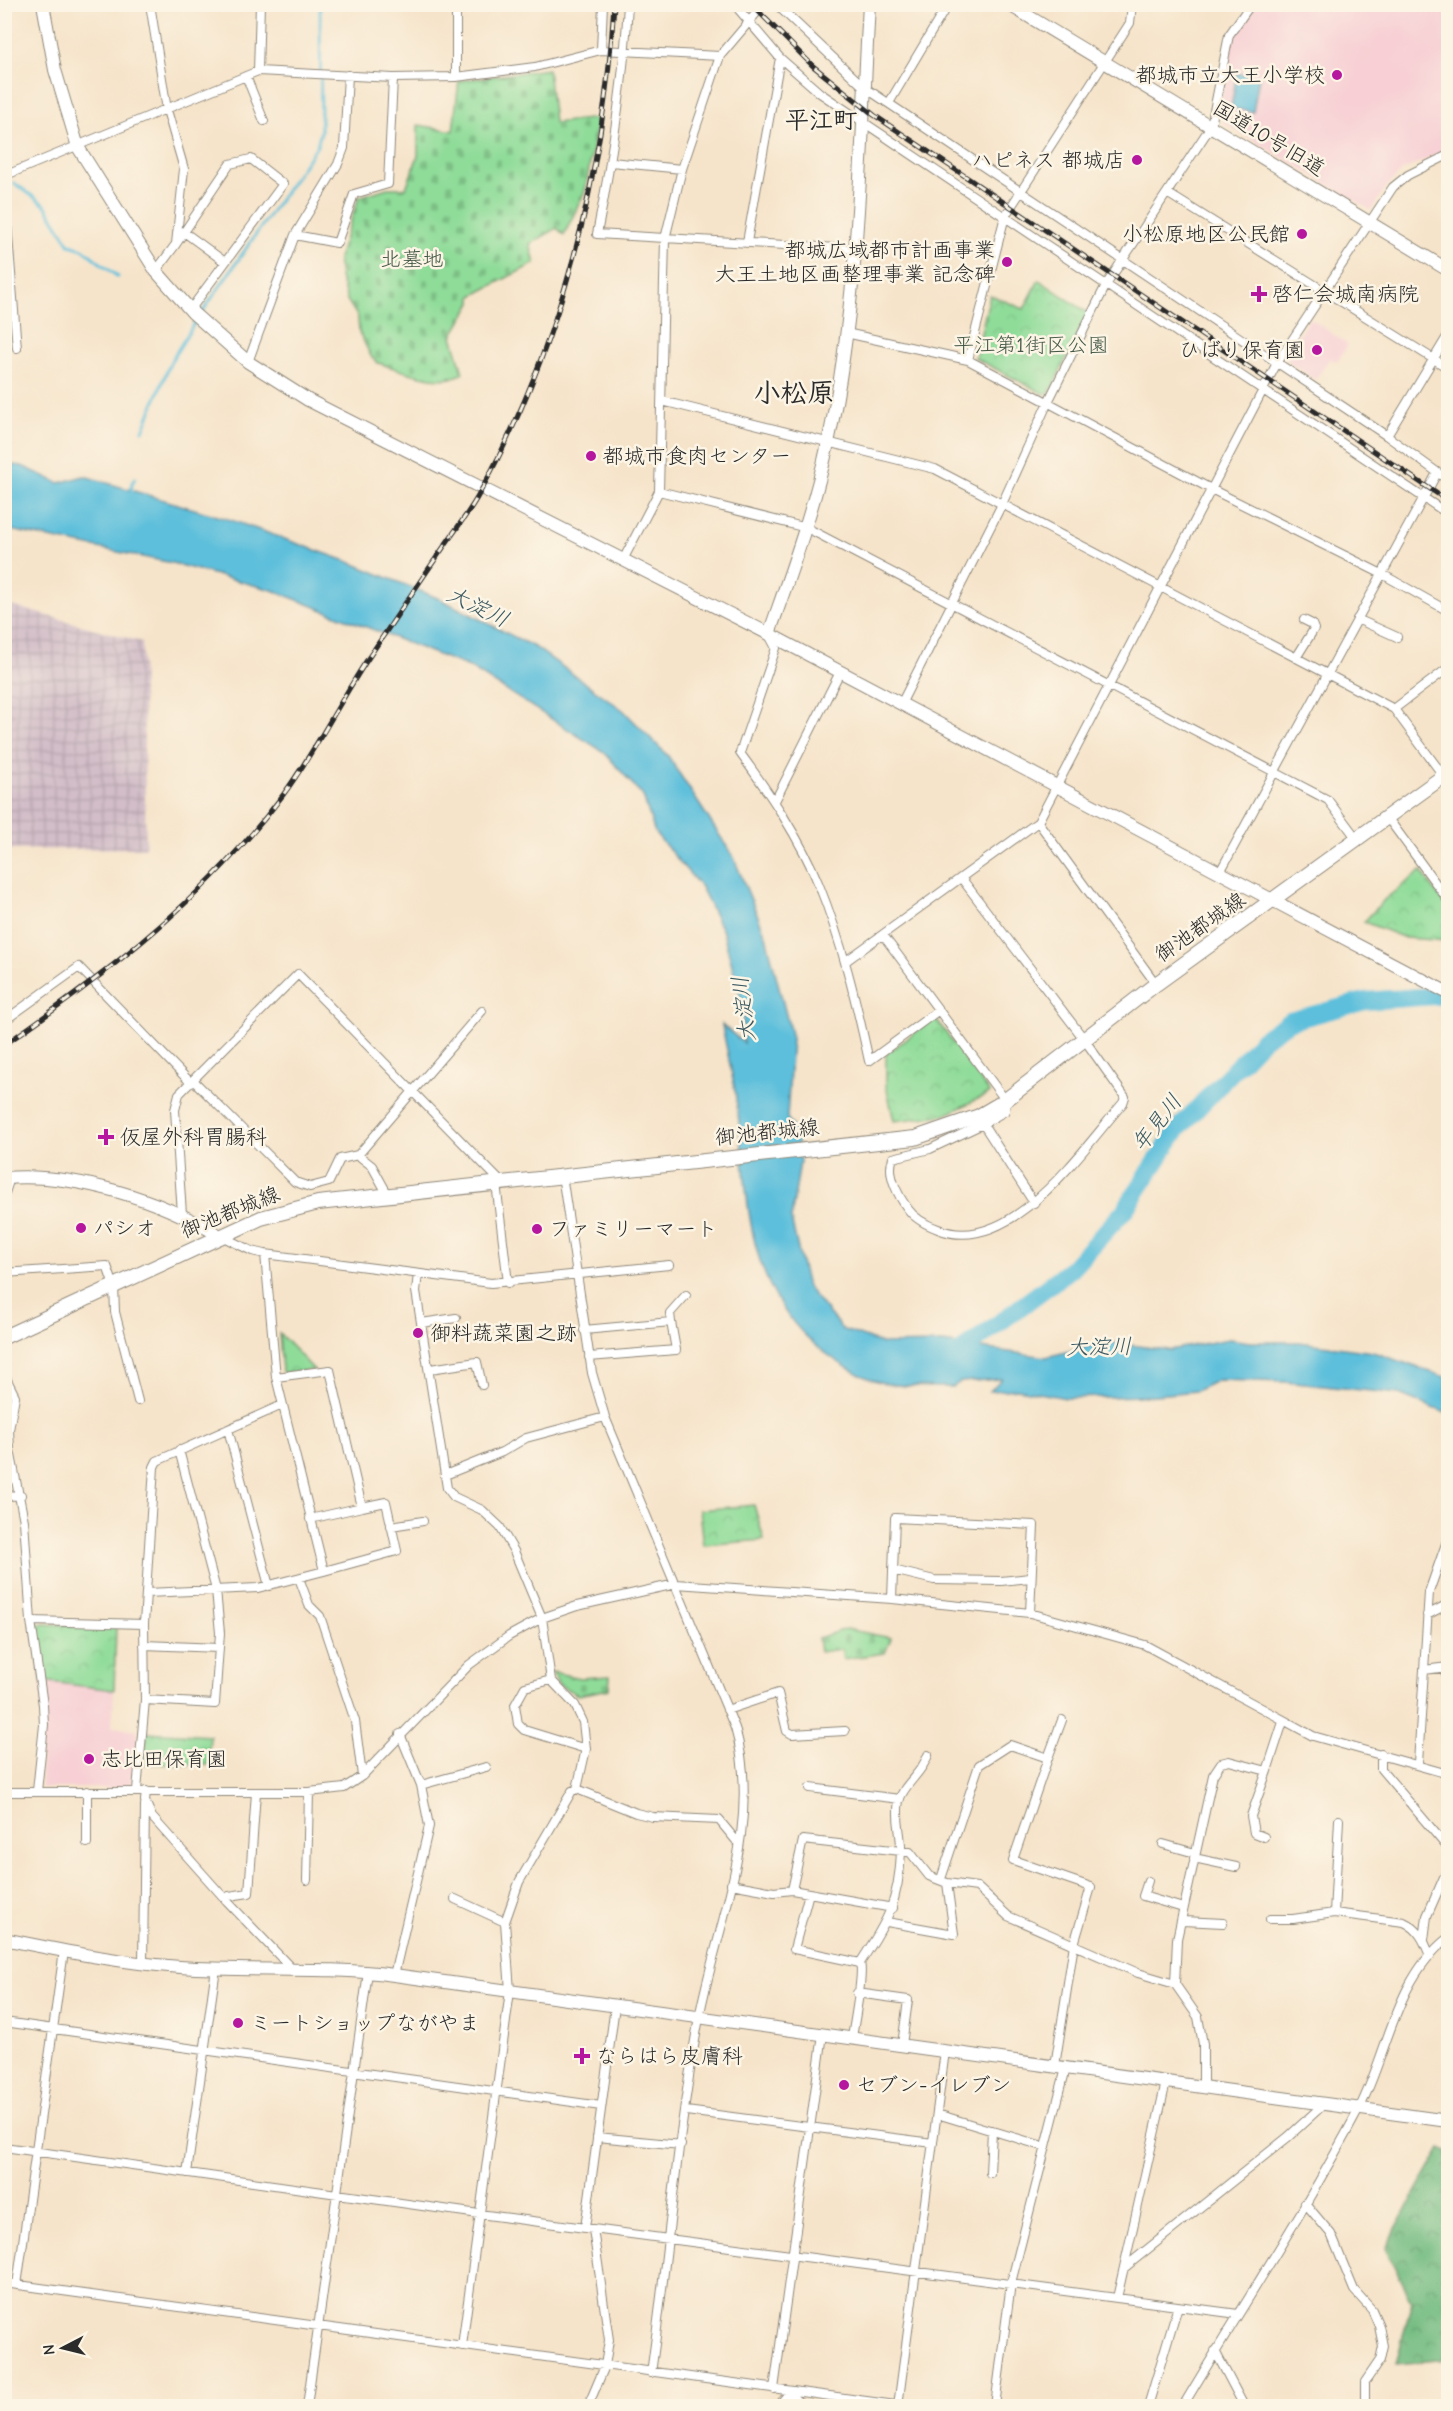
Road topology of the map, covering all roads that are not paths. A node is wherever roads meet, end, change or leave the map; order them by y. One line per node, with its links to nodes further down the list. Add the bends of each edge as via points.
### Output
1 (43, 4): 32 (street, via 55,70)
2 (150, 4): 28 (street)
3 (260, 4): 21 (street)
4 (456, 4): 24 (street)
5 (603, 4): 16 (street)
6 (628, 4): 17 (street)
7 (734, 4): 15 (street)
8 (764, 4): 15 (street)
9 (776, 4): 26 (street)
10 (869, 4): 26 (street)
11 (948, 4): 27 (street)
12 (1008, 4): 20 (street, 国道10号旧道)
13 (1132, 4): 20 (street, via 1130,23)
14 (1251, 4): 31 (street, via 1229,35)
15 (747, 21): 18 (street); 19 (street)
16 (601, 50): 17 (street); 24 (street, via 535,68)
17 (626, 50): 18 (street); 34 (street)
18 (720, 56): 35 (street)
19 (780, 58): 30 (street, via 820,93); 45 (street)
20 (1104, 63): 31 (street, 国道10号旧道); 38 (street)
21 (258, 71): 22 (street); 23 (street)
22 (348, 75): 25 (street); 43 (street, via 344,148 339,164)
23 (246, 76): 28 (street); 29 (street)
24 (456, 77): 25 (street)
25 (393, 78): 43 (street, via 388,184 354,194 337,243)
26 (864, 87): 27 (street); 30 (street)
27 (889, 103): 38 (street)
28 (167, 110): 32 (street); 46 (street, via 184,169)
29 (264, 121)
30 (862, 121): 40 (street); 47 (street)
31 (1211, 126): 39 (street); 41 (street, 国道10号旧道)
32 (78, 147): 36 (street); 51 (street)
33 (1449, 155): 41 (street, via 1400,181)
34 (611, 162): 35 (street); 44 (street, via 597,234)
35 (682, 169): 44 (street)
36 (4, 176)
37 (4, 186): 53 (street)
38 (1020, 192): 40 (street); 48 (street)
39 (1167, 193): 48 (street); 54 (street)
40 (1005, 216): 52 (street); 60 (street)
41 (1369, 220): 50 (street, 国道10号旧道); 54 (street)
42 (184, 232): 46 (street); 49 (street); 49 (street, via 230,164 251,159 283,184)
43 (295, 235): 61 (street)
44 (665, 239): 45 (street); 65 (street)
45 (747, 242): 47 (street)
46 (176, 244): 51 (street)
47 (854, 249): 56 (street)
48 (1121, 259): 52 (street); 62 (street)
49 (225, 262): 55 (street)
50 (1449, 270)
51 (156, 272): 55 (street)
52 (1106, 285): 64 (street); 66 (street)
53 (8, 286): 58 (street)
54 (1323, 290): 59 (street); 62 (street)
55 (191, 312): 61 (street)
56 (846, 333): 60 (street); 68 (street)
57 (1449, 335): 59 (street)
58 (17, 348)
59 (1434, 359): 63 (street); 67 (street)
60 (968, 360): 66 (street)
61 (248, 362): 77 (street, via 308,400)
62 (1277, 363): 64 (street); 67 (street)
63 (1449, 368)
64 (1265, 390): 71 (street); 73 (street)
65 (662, 401): 68 (street); 72 (street)
66 (1048, 402): 71 (street); 74 (street)
67 (1387, 436): 69 (street)
68 (828, 442): 74 (street, via 935,469); 76 (street)
69 (1437, 473): 70 (street); 73 (street)
70 (1449, 480)
71 (1212, 489): 78 (street); 79 (street)
72 (660, 491): 76 (street); 77 (street)
73 (1423, 497): 75 (street); 78 (street)
74 (1002, 504): 79 (street); 80 (street)
75 (1449, 514)
76 (807, 528): 80 (street); 84 (street)
77 (623, 560): 84 (street)
78 (1382, 574): 81 (street); 82 (street)
79 (1161, 588): 86 (street); 90 (street)
80 (951, 603): 90 (street); 91 (street)
81 (1449, 611)
82 (1357, 619): 85 (street); 89 (street)
83 (1304, 620): 86 (street, via 1314,629)
84 (769, 634): 88 (street); 96 (street, via 776,648 740,753)
85 (1397, 637)
86 (1296, 657): 89 (street)
87 (1449, 668): 92 (street)
88 (840, 672): 91 (street); 96 (street)
89 (1327, 674): 92 (street); 93 (street)
90 (1109, 686): 93 (street); 95 (street)
91 (901, 704): 95 (street)
92 (1394, 709): 94 (street)
93 (1274, 772): 99 (street, via 1328,800); 100 (street)
94 (1447, 777): 97 (main road, 御池都城線)
95 (1057, 787): 98 (street); 100 (street)
96 (776, 801): 105 (street, via 819,884)
97 (1387, 817): 99 (main road, 御池都城線); 102 (street)
98 (1038, 822): 101 (street); 106 (street)
99 (1358, 839): 103 (main road, 御池都城線)
100 (1220, 872): 103 (street)
101 (962, 879): 104 (street); 111 (street)
102 (1449, 900)
103 (1271, 901): 106 (main road, 御池都城線); 107 (street)
104 (883, 935): 105 (street); 108 (street)
105 (846, 962): 108 (street, via 869,1061)
106 (1156, 984): 111 (main road, 御池都城線)
107 (1449, 993)
108 (939, 1010): 114 (street)
109 (482, 1011): 113 (street)
110 (4, 1021): 112 (street, via 79,967)
111 (1084, 1039): 114 (main road, 御池都城線); 122 (street, via 1125,1097)
112 (192, 1081): 113 (street, via 298,974); 116 (street, via 302,1186 329,1182 340,1159); 123 (street, via 179,1094 175,1110)
113 (411, 1090): 116 (street); 119 (street)
114 (1006, 1101): 115 (street, via 1005,1111); 117 (main road, 御池都城線, via 979,1116 915,1138)
115 (983, 1124): 122 (street); 122 (street, via 930,1149 893,1158 899,1197 912,1214 929,1226 950,1234 972,1235 994,1229)
116 (358, 1155): 120 (street, via 372,1167)
117 (562, 1175): 119 (main road, 御池都城線); 129 (street)
118 (7, 1178): 121 (street); 123 (street, via 74,1182)
119 (498, 1182): 120 (main road, 御池都城線); 130 (street)
120 (388, 1195): 124 (main road, 御池都城線, via 282,1211)
121 (4, 1196)
122 (1034, 1203)
123 (182, 1214): 124 (street)
124 (220, 1236): 125 (street); 131 (main road, 御池都城線)
125 (265, 1254): 128 (street); 141 (street)
126 (669, 1265): 129 (street)
127 (4, 1273): 131 (street, via 108,1266)
128 (418, 1274): 130 (street); 135 (street, via 416,1291)
129 (578, 1274): 130 (street); 136 (street)
130 (508, 1283)
131 (114, 1286): 137 (main road, 御池都城線); 143 (street, via 115,1312)
132 (686, 1295): 134 (street, via 670,1313)
133 (456, 1318): 135 (street)
134 (671, 1322): 136 (street); 138 (street, via 676,1350)
135 (421, 1323): 140 (street)
136 (584, 1330): 138 (street)
137 (4, 1337)
138 (589, 1358): 145 (street)
139 (4, 1366): 149 (street, via 15,1396 10,1450)
140 (430, 1369): 142 (street, via 477,1362); 148 (street)
141 (276, 1377): 144 (street); 151 (street, via 330,1370)
142 (482, 1385)
143 (138, 1401)
144 (282, 1405): 146 (street); 152 (street)
145 (605, 1417): 148 (street, via 526,1438); 160 (street)
146 (228, 1429): 147 (street); 161 (street)
147 (179, 1450): 162 (street); 163 (street, via 157,1461 154,1467)
148 (445, 1475): 168 (street, via 447,1488 454,1497 482,1510 500,1527)
149 (21, 1495): 150 (street); 169 (street)
150 (4, 1496)
151 (362, 1507): 152 (street); 154 (street, via 386,1502)
152 (310, 1519): 157 (street)
153 (423, 1521): 154 (street)
154 (391, 1526): 157 (street, via 397,1551)
155 (1449, 1538): 167 (street, via 1429,1593)
156 (893, 1570): 159 (street, via 934,1580); 159 (street, via 895,1518 1034,1525); 164 (street)
157 (324, 1571): 158 (street)
158 (299, 1578): 161 (street); 191 (street, via 309,1605 320,1616 355,1721)
159 (1030, 1578): 166 (street)
160 (676, 1584): 164 (street); 168 (street); 178 (street)
161 (269, 1586): 162 (street)
162 (216, 1590): 163 (street); 172 (street)
163 (147, 1593): 170 (street)
164 (892, 1599): 166 (street)
165 (1449, 1604): 167 (street)
166 (1030, 1613): 180 (street, via 1145,1646)
167 (1427, 1615): 174 (street)
168 (542, 1618): 176 (street); 182 (street, via 469,1665)
169 (31, 1621): 170 (street); 195 (street, via 44,1725)
170 (144, 1623): 171 (street)
171 (144, 1645): 172 (street); 177 (street)
172 (219, 1648): 177 (street, via 215,1704)
173 (1446, 1668): 174 (street); 175 (street)
174 (1424, 1670): 187 (street)
175 (1449, 1678)
176 (551, 1680): 183 (street, via 575,1705 583,1722); 183 (street, via 525,1688 515,1705 518,1724 524,1730)
177 (145, 1700): 200 (street)
178 (727, 1710): 181 (street, via 778,1693 787,1731 792,1734); 205 (street, via 743,1765 744,1807)
179 (1062, 1720): 186 (street)
180 (1283, 1722): 184 (street, via 1313,1736); 189 (street)
181 (844, 1731)
182 (400, 1734): 191 (street); 192 (street)
183 (586, 1749): 194 (street)
184 (1380, 1754): 187 (street); 207 (street, via 1381,1769)
185 (928, 1755): 201 (street, via 924,1768 909,1782)
186 (1048, 1758): 213 (street, via 1010,1745 979,1765); 231 (street, via 1013,1860 1091,1887)
187 (1418, 1763): 190 (street)
188 (486, 1767): 192 (street)
189 (1268, 1771): 203 (street, via 1251,1816 1254,1833); 209 (street, via 1229,1761 1221,1763 1213,1775)
190 (1449, 1774)
191 (362, 1776): 199 (street, via 344,1788)
192 (421, 1785): 239 (street, via 429,1826)
193 (810, 1788): 201 (street)
194 (577, 1789): 205 (street, via 653,1817 719,1820); 225 (street, via 529,1863)
195 (37, 1791): 196 (street); 197 (street)
196 (87, 1791): 200 (street); 204 (street)
197 (4, 1792)
198 (256, 1792): 199 (street); 200 (street); 219 (street, via 249,1893)
199 (309, 1792): 212 (street)
200 (143, 1794): 219 (street, via 152,1817); 235 (street)
201 (900, 1799): 208 (street, via 897,1816)
202 (1339, 1820): 222 (street)
203 (1264, 1837)
204 (87, 1843)
205 (739, 1844): 215 (street)
206 (1164, 1844): 209 (street)
207 (1449, 1848)
208 (901, 1851): 213 (street, via 910,1852 929,1876); 216 (street, via 803,1840); 220 (street)
209 (1195, 1856): 210 (street); 221 (street)
210 (1236, 1867)
211 (1449, 1868): 230 (street, via 1427,1916)
212 (307, 1880)
213 (944, 1881): 226 (street, via 954,1934); 231 (street, via 977,1887 1008,1917)
214 (1148, 1881): 221 (street, via 1143,1896)
215 (731, 1884): 216 (street, via 774,1892); 244 (street)
216 (792, 1890): 217 (street)
217 (809, 1893): 220 (street); 234 (street, via 794,1949)
218 (455, 1899): 225 (street)
219 (226, 1900): 237 (street)
220 (893, 1908): 226 (street)
221 (1183, 1908): 224 (street)
222 (1334, 1913): 223 (street); 230 (street, via 1404,1922)
223 (1270, 1919)
224 (1182, 1920): 227 (street); 240 (street, via 1174,1954)
225 (505, 1922): 241 (street)
226 (886, 1922): 234 (street)
227 (1223, 1923)
228 (1449, 1938): 233 (street)
229 (4, 1939): 232 (street)
230 (1425, 1940): 233 (street)
231 (1074, 1944): 240 (street, via 1138,1973); 252 (street)
232 (64, 1951): 235 (street); 246 (street)
233 (1430, 1956): 259 (street, via 1402,2000)
234 (860, 1963): 242 (street, via 863,1970)
235 (143, 1964): 236 (street)
236 (216, 1968): 237 (street); 250 (street)
237 (292, 1969): 238 (street)
238 (368, 1972): 239 (street); 253 (street)
239 (394, 1975): 241 (street)
240 (1175, 1984): 255 (street, via 1198,2017 1203,2044)
241 (510, 1991): 243 (street); 256 (street)
242 (857, 1993): 248 (street); 249 (street, via 909,2000)
243 (615, 2006): 244 (street); 258 (street)
244 (699, 2017): 247 (street); 260 (street)
245 (4, 2022): 246 (street)
246 (53, 2029): 250 (street); 270 (street)
247 (823, 2034): 248 (street); 263 (street)
248 (852, 2038): 249 (street)
249 (902, 2045): 251 (street)
250 (204, 2051): 253 (street); 271 (street)
251 (945, 2051): 252 (street); 261 (street)
252 (1061, 2067): 254 (street); 269 (street)
253 (354, 2071): 256 (street); 273 (street)
254 (1166, 2082): 255 (street); 279 (street)
255 (1203, 2087): 257 (street)
256 (497, 2091): 258 (street); 275 (street)
257 (1324, 2103): 259 (street); 279 (street, via 1280,2144)
258 (601, 2106): 265 (street)
259 (1359, 2108): 262 (street); 274 (street)
260 (686, 2111): 263 (street); 267 (street)
261 (937, 2114): 264 (street); 266 (street)
262 (1446, 2123)
263 (809, 2127): 266 (street); 278 (street)
264 (992, 2130): 269 (street); 272 (street)
265 (597, 2137): 267 (street); 276 (street)
266 (933, 2143): 280 (street)
267 (681, 2145): 277 (street)
268 (4, 2147): 270 (street)
269 (1046, 2147): 282 (street)
270 (36, 2152): 271 (street); 283 (street)
271 (187, 2173): 273 (street)
272 (990, 2173)
273 (336, 2194): 275 (street); 287 (street)
274 (1305, 2203): 286 (street); 304 (street, via 1330,2234 1354,2290 1372,2310 1379,2326 1383,2346 1380,2360 1365,2382)
275 (479, 2214): 276 (street); 288 (street)
276 (589, 2229): 277 (street); 290 (street, via 609,2340)
277 (670, 2239): 278 (street); 291 (street)
278 (791, 2255): 280 (street); 292 (street)
279 (1124, 2268): 284 (street)
280 (916, 2271): 282 (street); 298 (street)
281 (4, 2283): 283 (street)
282 (1011, 2283): 284 (street); 300 (street)
283 (17, 2285): 287 (street)
284 (1118, 2298): 285 (street)
285 (1178, 2306): 286 (street); 301 (street)
286 (1238, 2314): 289 (street)
287 (319, 2327): 288 (street); 294 (street)
288 (462, 2346): 290 (street)
289 (1215, 2351): 302 (street); 303 (street)
290 (605, 2366): 291 (street); 295 (street)
291 (651, 2373): 292 (street)
292 (774, 2389): 293 (street)
293 (790, 2393): 296 (street); 297 (street); 298 (street)
294 (307, 2406)
295 (588, 2406)
296 (778, 2406)
297 (804, 2406)
298 (897, 2406): 299 (street)
299 (903, 2406)
300 (995, 2406)
301 (1148, 2406)
302 (1183, 2406)
303 (1244, 2406)
304 (1365, 2406)

